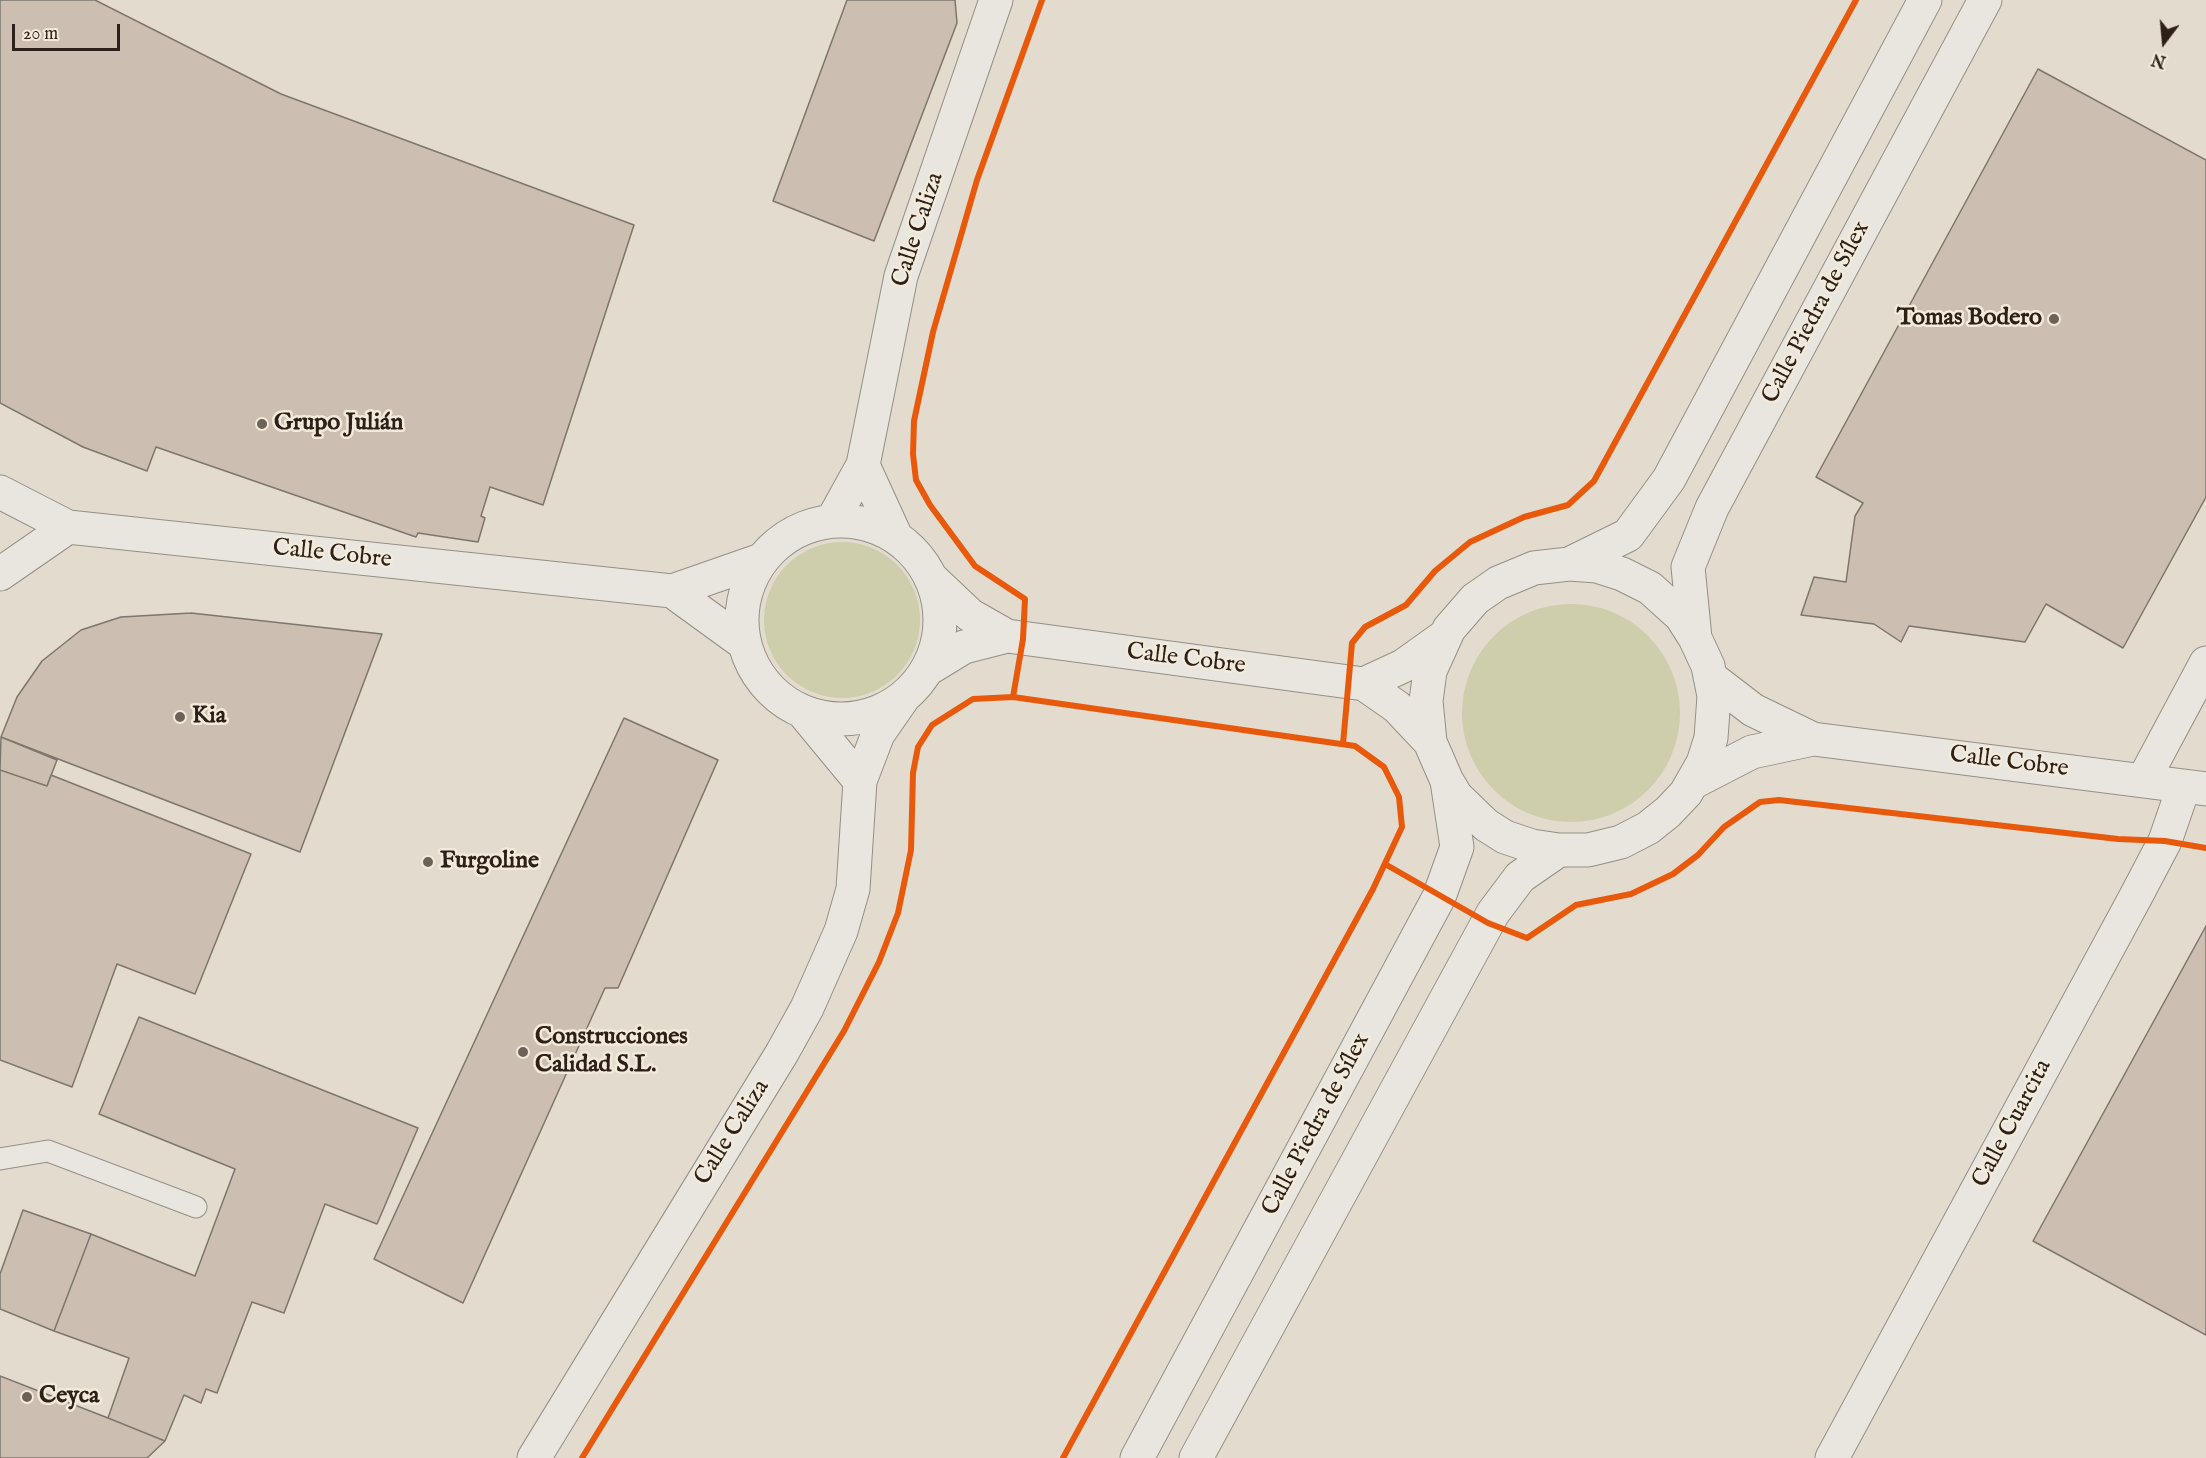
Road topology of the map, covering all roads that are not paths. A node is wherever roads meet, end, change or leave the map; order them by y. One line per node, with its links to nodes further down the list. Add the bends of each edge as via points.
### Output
1 (996, 0): 4 (street, Calle Caliza, via 902,276)
2 (1925, 0): 10 (street, via 1669,479 1628,535)
3 (1985, 0): 16 (street, Calle Piedra de Sílex, via 1712,508 1688,567)
4 (863, 465): 6 (street, Calle Caliza); 8 (street)
5 (0, 492): 7 (street, Calle Cobre)
6 (832, 521): 8 (street, via 854,521); 9 (street, via 800,529)
7 (68, 528): 11 (street); 13 (street, Calle Cobre)
8 (896, 537): 12 (street, via 911,549)
9 (761, 560): 13 (street, Calle Cobre); 17 (street, via 745,592)
10 (1569, 564): 15 (street, via 1534,568 1498,583 1475,599); 16 (street, via 1596,566 1650,588 1681,616)
11 (0, 574)
12 (933, 580): 14 (street, Calle Cobre, via 970,615); 19 (street, via 941,616 940,634)
13 (672, 591): 17 (street)
14 (1007, 636): 19 (street, Calle Cobre, via 964,647); 21 (street, Calle Cobre)
15 (1445, 636): 21 (street, via 1403,666); 25 (street, via 1428,686)
16 (1695, 638): 20 (street)
17 (745, 644): 23 (street, via 749,659 766,685)
18 (2206, 663): 26 (street)
19 (928, 669): 22 (street)
20 (1710, 677): 24 (street, Calle Cobre, via 1753,710); 29 (street, via 1714,704 1711,738)
21 (1364, 684): 25 (street, Calle Cobre, via 1396,706)
22 (903, 698): 23 (street, via 880,711 855,718 829,719); 27 (street, Calle Caliza, via 878,734)
23 (803, 712): 27 (street)
24 (1813, 739): 26 (street, Calle Cobre); 29 (street, Calle Cobre, via 1752,752)
25 (1430, 742): 28 (street)
26 (2144, 779): 30 (street, Calle Cobre)
27 (860, 781): 34 (street, Calle Caliza, via 853,889 841,931 807,1008)
28 (1447, 782): 31 (street, via 1467,808 1505,837); 35 (street, Calle Piedra de Sílex, via 1457,847 1439,897)
29 (1692, 783): 31 (street, via 1668,812 1621,842 1594,849)
30 (2195, 788): 37 (street, Calle Cuarcita)
31 (1559, 850): 36 (street, via 1520,877 1493,913)
32 (0, 1160): 33 (lane, via 48,1151)
33 (196, 1207)
34 (534, 1458)
35 (1137, 1458)
36 (1196, 1458)
37 (1832, 1458)

